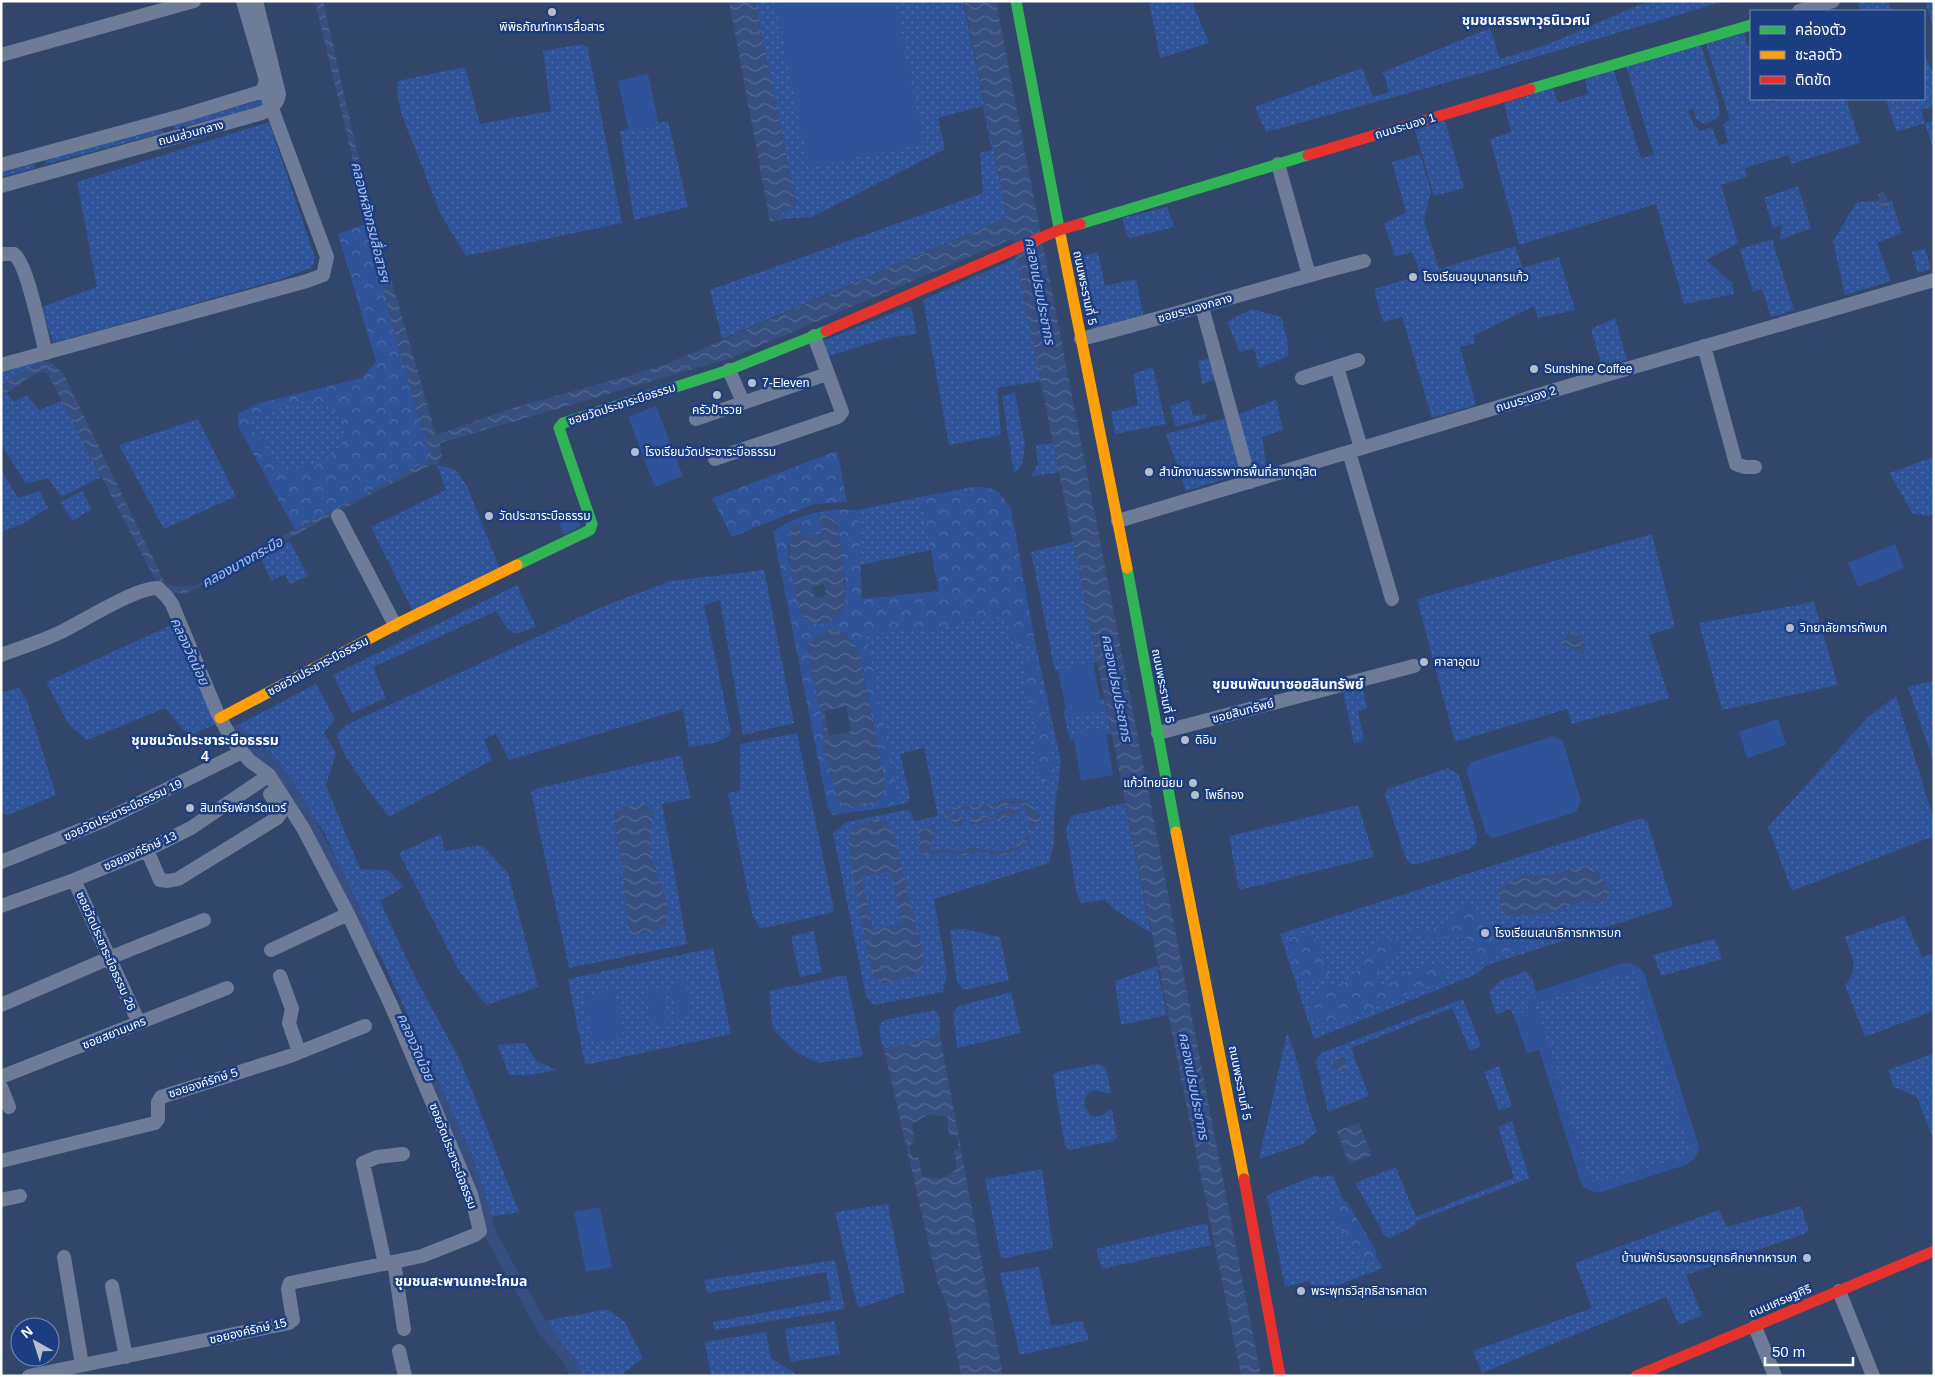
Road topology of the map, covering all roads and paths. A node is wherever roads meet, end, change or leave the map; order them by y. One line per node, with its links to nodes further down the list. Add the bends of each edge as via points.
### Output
1 (194, 1): 8 (street)
2 (243, 1): 9 (street, via 266,80)
3 (256, 1): 10 (street, via 279,94)
4 (1016, 1): 18 (street, ถนนพระรามที่ 5)
5 (1833, 1): 6 (street)
6 (1802, 10)
7 (1750, 25): 14 (street, ถนนระนอง 1)
8 (1, 55)
9 (264, 87): 10 (street); 11 (street, ถนนส่วนกลาง, via 260,92)
10 (272, 108): 12 (street, ถนนส่วนกลาง); 28 (street, via 327,256 323,275)
11 (165, 121): 12 (street); 13 (street, ถนนส่วนกลาง)
12 (171, 138): 16 (street, ถนนส่วนกลาง)
13 (37, 155): 15 (street, ถนนส่วนกลาง); 16 (street)
14 (1278, 164): 18 (street, ถนนระนอง 1); 22 (street)
15 (1, 165)
16 (42, 174): 17 (street, ถนนส่วนกลาง)
17 (1, 186)
18 (1059, 230): 19 (street, ถนนระนอง 1); 26 (street, ถนนพระรามที่ 5)
19 (1045, 235): 25 (street, ซอยวัดประชาระบือธรรม)
20 (1, 254): 28 (street, via 14,254 19,258)
21 (1364, 261): 22 (street, ซอยระนองกลาง)
22 (1309, 275): 24 (street, ซอยระนองกลาง)
23 (1934, 280): 27 (street, ถนนระนอง 2)
24 (1202, 307): 26 (street, ซอยระนองกลาง); 40 (street)
25 (814, 336): 32 (street, ซอยวัดประชาระบือธรรม); 33 (street)
26 (1081, 339): 42 (street, ถนนพระรามที่ 5)
27 (1704, 346): 37 (street, ถนนระนอง 2); 39 (street, via 1736,464)
28 (46, 352): 30 (street)
29 (1358, 360): 31 (street)
30 (1, 365)
31 (1337, 367): 34 (street); 37 (street)
32 (730, 370): 35 (street); 44 (street, ซอยวัดประชาระบือธรรม, via 563,423 559,428 592,524 590,530)
33 (828, 374): 35 (street); 38 (street, via 842,412 838,417)
34 (1302, 378)
35 (743, 402): 36 (street)
36 (696, 419)
37 (1355, 450): 40 (street, ถนนระนอง 2); 43 (street)
38 (715, 459)
39 (1755, 468)
40 (1250, 482): 42 (street, ถนนระนอง 2)
41 (338, 516): 44 (street)
42 (1118, 521): 48 (street, ถนนพระรามที่ 5)
43 (1392, 599)
44 (395, 625): 47 (street, ซอยวัดประชาระบือธรรม)
45 (1, 655): 47 (street, ซอยวัดประชาระบือธรรม, via 62,632 140,592 160,589 172,604)
46 (1414, 666): 48 (street, ซอยสินทรัพย์)
47 (219, 715): 49 (street, ซอยวัดประชาระบือธรรม)
48 (1158, 734): 85 (street, ถนนพระรามที่ 5, via 1244,1172)
49 (240, 750): 50 (street, ซอยวัดประชาระบือธรรม); 52 (street, ซอยวัดประชาระบือธรรม 19, via 236,755 103,821)
50 (264, 777): 51 (street, ซอยองค์รักษ์ 13, via 191,828); 51 (street, via 280,814 178,878 160,880); 55 (street, ซอยวัดประชาระบือธรรม, via 269,775 303,828)
51 (147, 850): 53 (street, ซอยองค์รักษ์ 13)
52 (1, 862)
53 (74, 880): 54 (street, ซอยองค์รักษ์ 13); 58 (street, ซอยวัดประชาระบือธรรม 26)
54 (1, 906)
55 (348, 914): 57 (street); 72 (street, ซอยวัดประชาระบือธรรม, via 452,1148 471,1194)
56 (204, 920): 58 (street)
57 (272, 950)
58 (110, 958): 61 (street); 62 (street, ซอยวัดประชาระบือธรรม 26)
59 (280, 976): 64 (street, via 292,1009 289,1024)
60 (227, 988): 62 (street, ซอยสยามนคร)
61 (1, 1005)
62 (139, 1023): 65 (street, ซอยสยามนคร)
63 (364, 1026): 64 (street, ซอยองค์รักษ์ 5)
64 (299, 1052): 69 (street, ซอยองค์รักษ์ 5, via 161,1097 155,1123)
65 (1, 1078)
66 (1, 1087): 67 (street)
67 (9, 1107)
68 (403, 1154): 75 (street, via 377,1157 363,1163)
69 (1, 1160)
70 (20, 1196): 71 (street)
71 (1, 1200)
72 (480, 1231): 75 (street, ซอยองค์รักษ์ 15, via 428,1254)
73 (1934, 1251): 77 (street, ถนนเศรษฐศิริ)
74 (64, 1257): 82 (street)
75 (390, 1263): 79 (street); 81 (street, ซอยองค์รักษ์ 15, via 290,1283 293,1320 289,1323)
76 (112, 1286): 81 (street)
77 (1839, 1291): 78 (street, ถนนเศรษฐศิริ); 88 (street)
78 (1755, 1327): 86 (street, ถนนเศรษฐศิริ); 87 (street)
79 (404, 1329)
80 (399, 1351): 84 (street)
81 (126, 1357): 82 (street, ซอยองค์รักษ์ 15)
82 (82, 1365): 83 (street, ซอยองค์รักษ์ 15)
83 (29, 1376)
84 (405, 1376)
85 (1280, 1376)
86 (1636, 1376)
87 (1775, 1376)
88 (1873, 1376)

